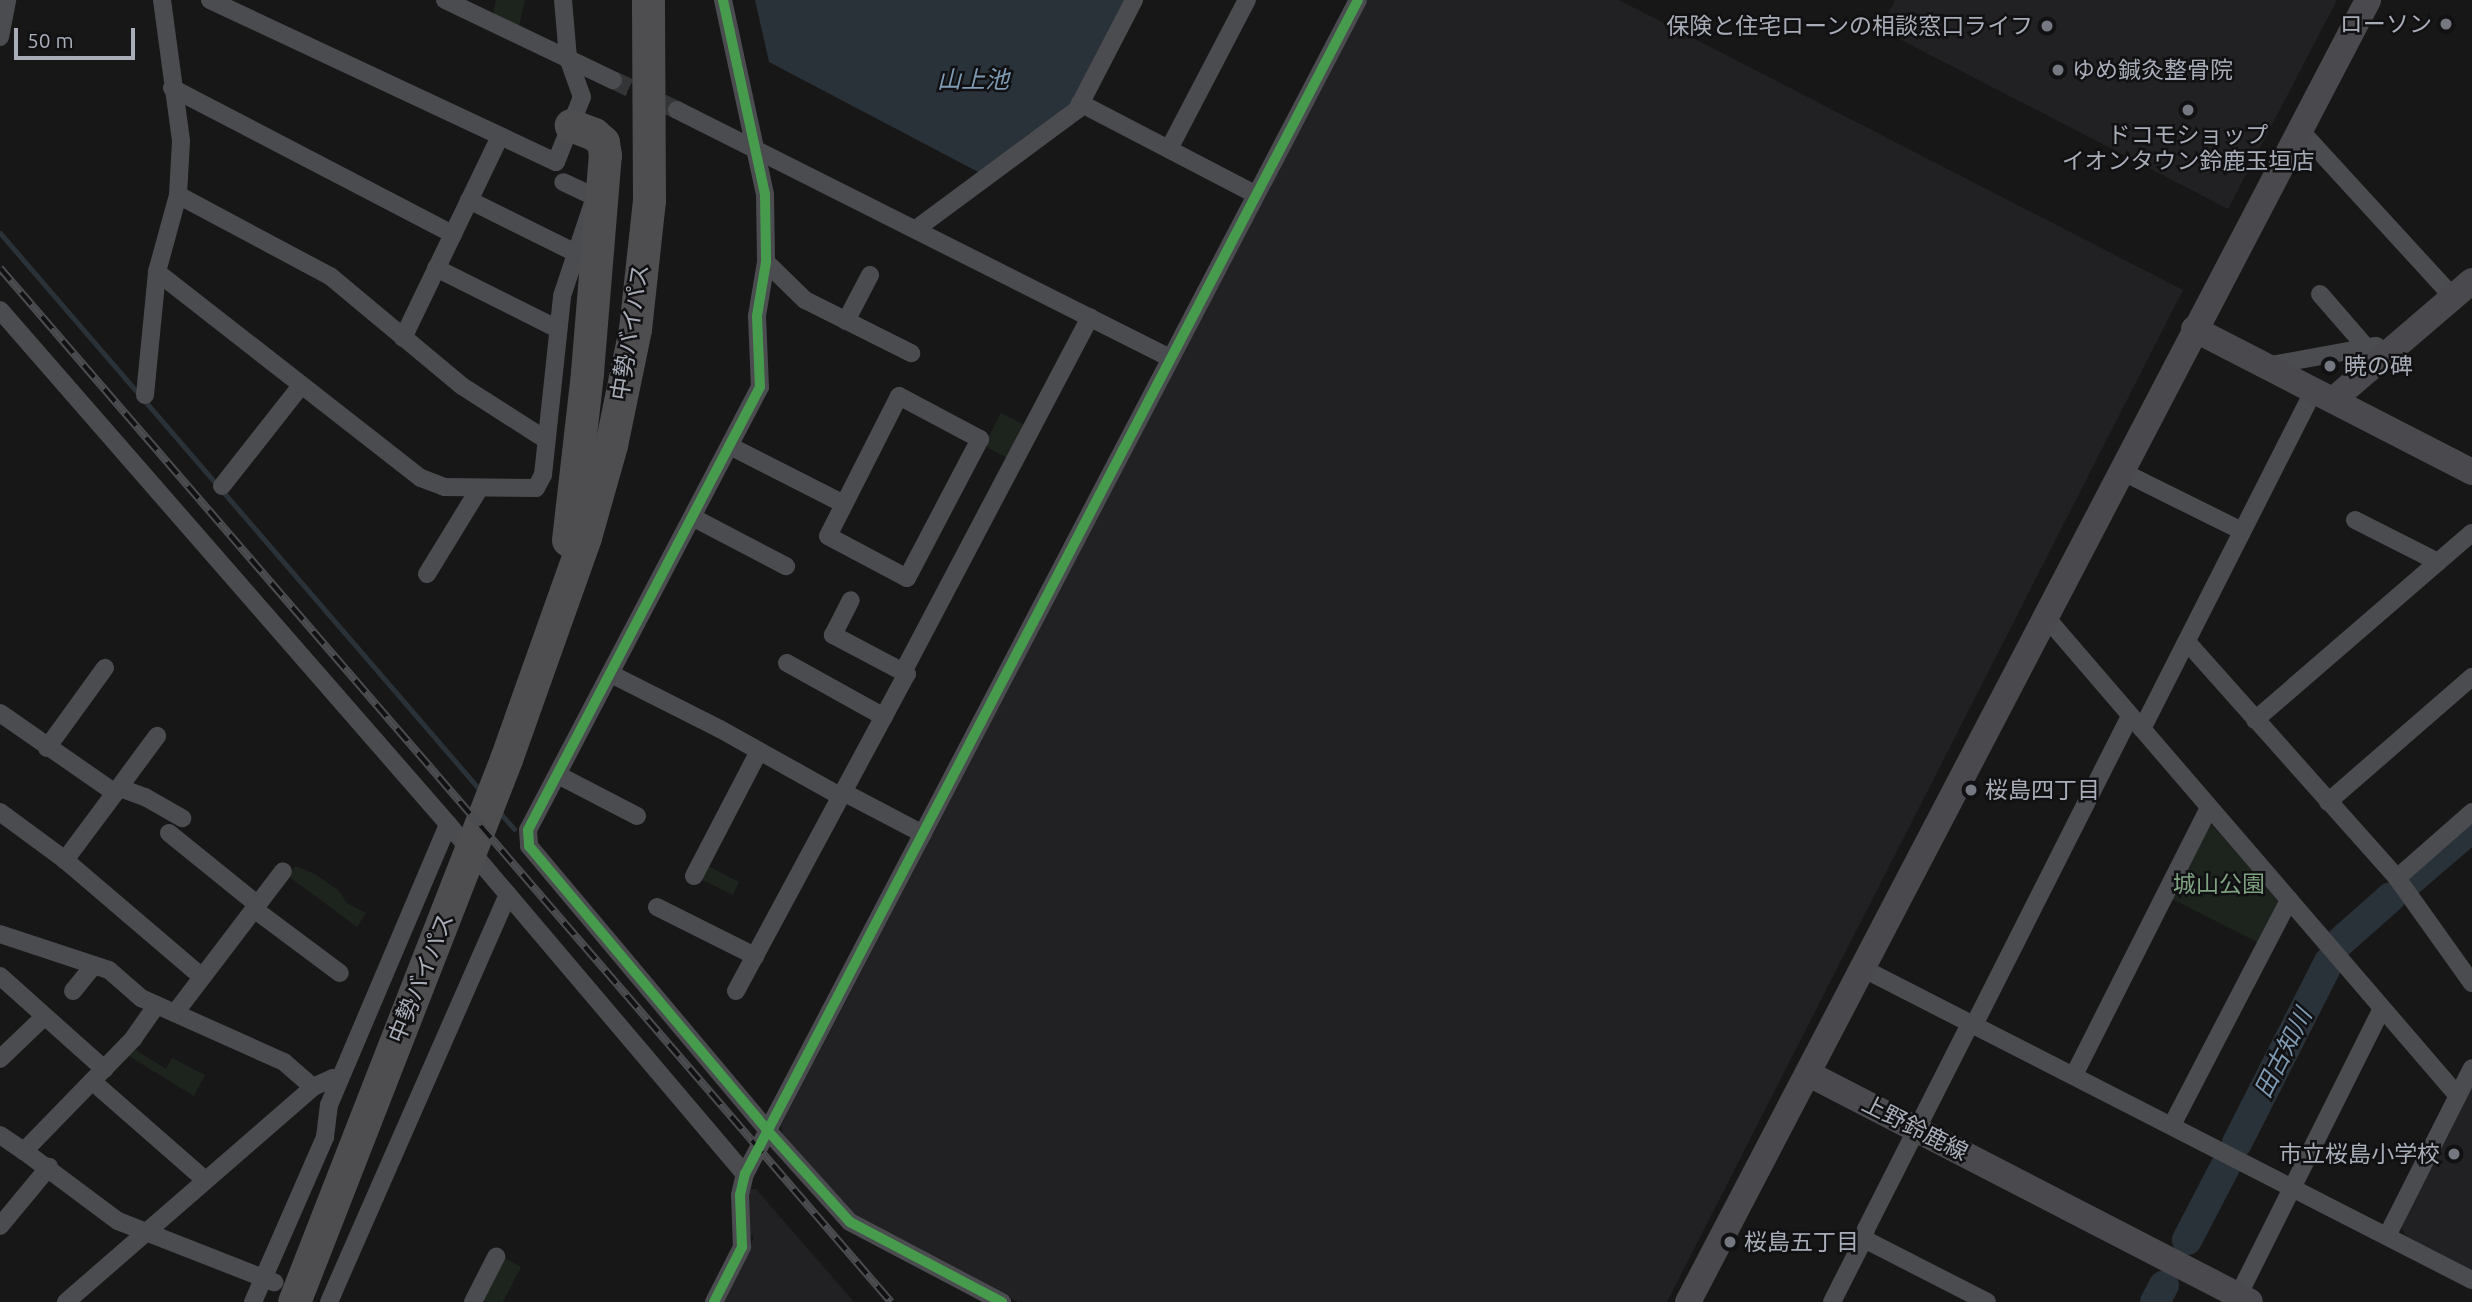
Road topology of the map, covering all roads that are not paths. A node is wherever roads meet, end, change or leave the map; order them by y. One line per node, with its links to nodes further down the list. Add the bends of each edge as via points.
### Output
1 (8, 0): 14 (street)
2 (162, 0): 17 (street)
3 (210, 0): 22 (street)
4 (446, 0): 15 (street)
5 (563, 0): 15 (street)
6 (625, 0): 65 (highway, 中勢バイパス, via 627,187 616,330 598,443)
7 (648, 0): 38 (highway, 中勢バイパス, via 649,200)
8 (667, 0): 38 (highway, via 668,132 655,225)
9 (723, 0): 23 (street)
10 (1134, 0): 18 (street)
11 (1247, 0): 24 (street)
12 (1358, 0): 26 (street)
13 (2368, 0): 21 (street)
14 (0, 37)
15 (568, 58): 16 (street); 20 (street, via 582,97)
16 (613, 80)
17 (172, 88): 27 (street, via 181,141); 30 (street)
18 (1080, 103): 24 (street); 29 (street, via 1077,110)
19 (677, 110): 23 (street)
20 (571, 125): 22 (street, via 556,162); 65 (highway, via 594,134 603,142 605,155)
21 (2300, 130): 36 (street); 43 (street)
22 (500, 136): 28 (street)
23 (755, 148): 29 (street); 32 (street, via 765,195)
24 (1169, 149): 26 (street)
25 (563, 182): 31 (street, via 595,197)
26 (1255, 194): 47 (street)
27 (178, 195): 34 (street); 44 (street, via 330,276)
28 (469, 200): 30 (street); 31 (street)
29 (916, 229): 40 (street)
30 (453, 234): 33 (street)
31 (576, 253): 42 (street, via 562,296)
32 (766, 262): 41 (street, via 805,300); 53 (street, via 757,316 760,387)
33 (436, 268): 42 (street); 44 (street)
34 (157, 272): 49 (street); 50 (street)
35 (870, 275): 41 (street)
36 (2462, 289): 45 (street)
37 (2320, 294): 45 (street)
38 (638, 299): 70 (highway, 中勢バイパス, via 611,445 585,537)
39 (0, 310): 92 (street)
40 (1090, 317): 47 (street); 73 (street)
41 (846, 321): 46 (street)
42 (558, 329): 52 (street)
43 (2194, 329): 48 (street); 54 (street)
44 (403, 338): 52 (street, via 462,386)
45 (2375, 353): 48 (street); 51 (street)
46 (911, 354)
47 (1170, 358): 94 (street)
48 (2266, 366): 51 (street)
49 (300, 387): 56 (street); 57 (street, via 421,478 444,487)
50 (145, 395)
51 (2324, 395): 55 (street); 61 (street)
52 (545, 439): 57 (street, via 542,475 536,488)
53 (730, 446): 58 (street); 59 (street)
54 (2121, 471): 61 (street); 68 (street)
55 (2472, 472)
56 (222, 486)
57 (479, 489): 66 (street)
58 (844, 504): 58 (street, via 899,396 980,439 907,578 828,536)
59 (694, 518): 64 (street); 74 (street)
60 (2355, 520): 63 (street)
61 (2242, 531): 69 (street)
62 (2472, 533): 63 (street)
63 (2438, 562): 78 (street)
64 (786, 566)
65 (565, 571): 70 (highway, 中勢バイパス)
66 (427, 574)
67 (851, 600): 73 (street, via 833,635)
68 (2045, 616): 79 (street); 106 (street)
69 (2187, 642): 78 (street); 79 (street)
70 (543, 653): 141 (highway, 中勢バイパス)
71 (787, 663): 77 (street)
72 (105, 668): 81 (street)
73 (903, 672): 77 (street, via 907,674)
74 (611, 674): 82 (street); 83 (street)
75 (2472, 677): 86 (street)
76 (0, 713): 81 (street)
77 (884, 716): 85 (street)
78 (2255, 720): 86 (street)
79 (2136, 723): 87 (street); 117 (street)
80 (157, 736): 84 (street)
81 (47, 748): 84 (street)
82 (759, 751): 85 (street); 97 (street)
83 (558, 775): 90 (street); 128 (street, via 528,830 529,846)
84 (118, 791): 91 (street, via 145,797); 95 (street)
85 (842, 795): 94 (street); 104 (street)
86 (2328, 802): 98 (street)
87 (2209, 808): 100 (street); 121 (street)
88 (0, 812): 95 (street)
89 (2471, 814): 98 (street)
90 (637, 816)
91 (182, 818)
92 (448, 824): 99 (street); 123 (street)
93 (169, 833): 101 (street)
94 (923, 835): 128 (street)
95 (65, 860): 109 (street)
96 (283, 871): 101 (street)
97 (694, 876)
98 (2397, 878): 110 (street)
99 (508, 895): 132 (street); 141 (street)
100 (2289, 900): 114 (street); 126 (street)
101 (256, 907): 107 (street); 109 (street)
102 (657, 907): 104 (street)
103 (0, 934): 105 (street)
104 (755, 956): 112 (street)
105 (94, 965): 111 (street); 113 (street, via 109,970)
106 (1862, 968): 117 (street); 120 (street)
107 (340, 973)
108 (0, 975): 116 (street)
109 (202, 977): 115 (street)
110 (2472, 983)
111 (73, 991)
112 (736, 991)
113 (156, 1006): 115 (street); 122 (street, via 134,1038)
114 (2382, 1009): 125 (street); 134 (street)
115 (175, 1013): 124 (street, via 284,1062)
116 (44, 1017): 118 (street); 122 (street)
117 (1975, 1023): 121 (street); 127 (street, via 1967,1030)
118 (0, 1059)
119 (2472, 1068): 125 (street)
120 (1809, 1074): 127 (street, 上野鈴鹿線); 148 (street)
121 (2074, 1074): 126 (street)
122 (98, 1075): 130 (street); 133 (street)
123 (340, 1079): 124 (street); 141 (street, via 328,1105)
124 (313, 1087): 133 (street)
125 (2458, 1096): 137 (street)
126 (2172, 1125): 134 (street)
127 (1917, 1128): 138 (street); 142 (street, 上野鈴鹿線)
128 (768, 1131): 132 (street); 147 (street, via 850,1222)
129 (0, 1135): 130 (street)
130 (24, 1151): 131 (street)
131 (49, 1167): 135 (street); 136 (street, via 118,1221)
132 (746, 1174): 146 (street, via 740,1195 742,1247)
133 (205, 1180): 136 (street)
134 (2292, 1186): 137 (street); 142 (street)
135 (0, 1226)
136 (147, 1233): 141 (street); 143 (street)
137 (2387, 1236): 140 (street)
138 (1864, 1239): 149 (street); 150 (street)
139 (496, 1256): 145 (street)
140 (2472, 1280)
141 (300, 1294): 144 (street)
142 (2241, 1300)
143 (66, 1302)
144 (253, 1302)
145 (473, 1302)
146 (714, 1302)
147 (1002, 1302)
148 (1688, 1302)
149 (1832, 1302)
150 (1987, 1302)

